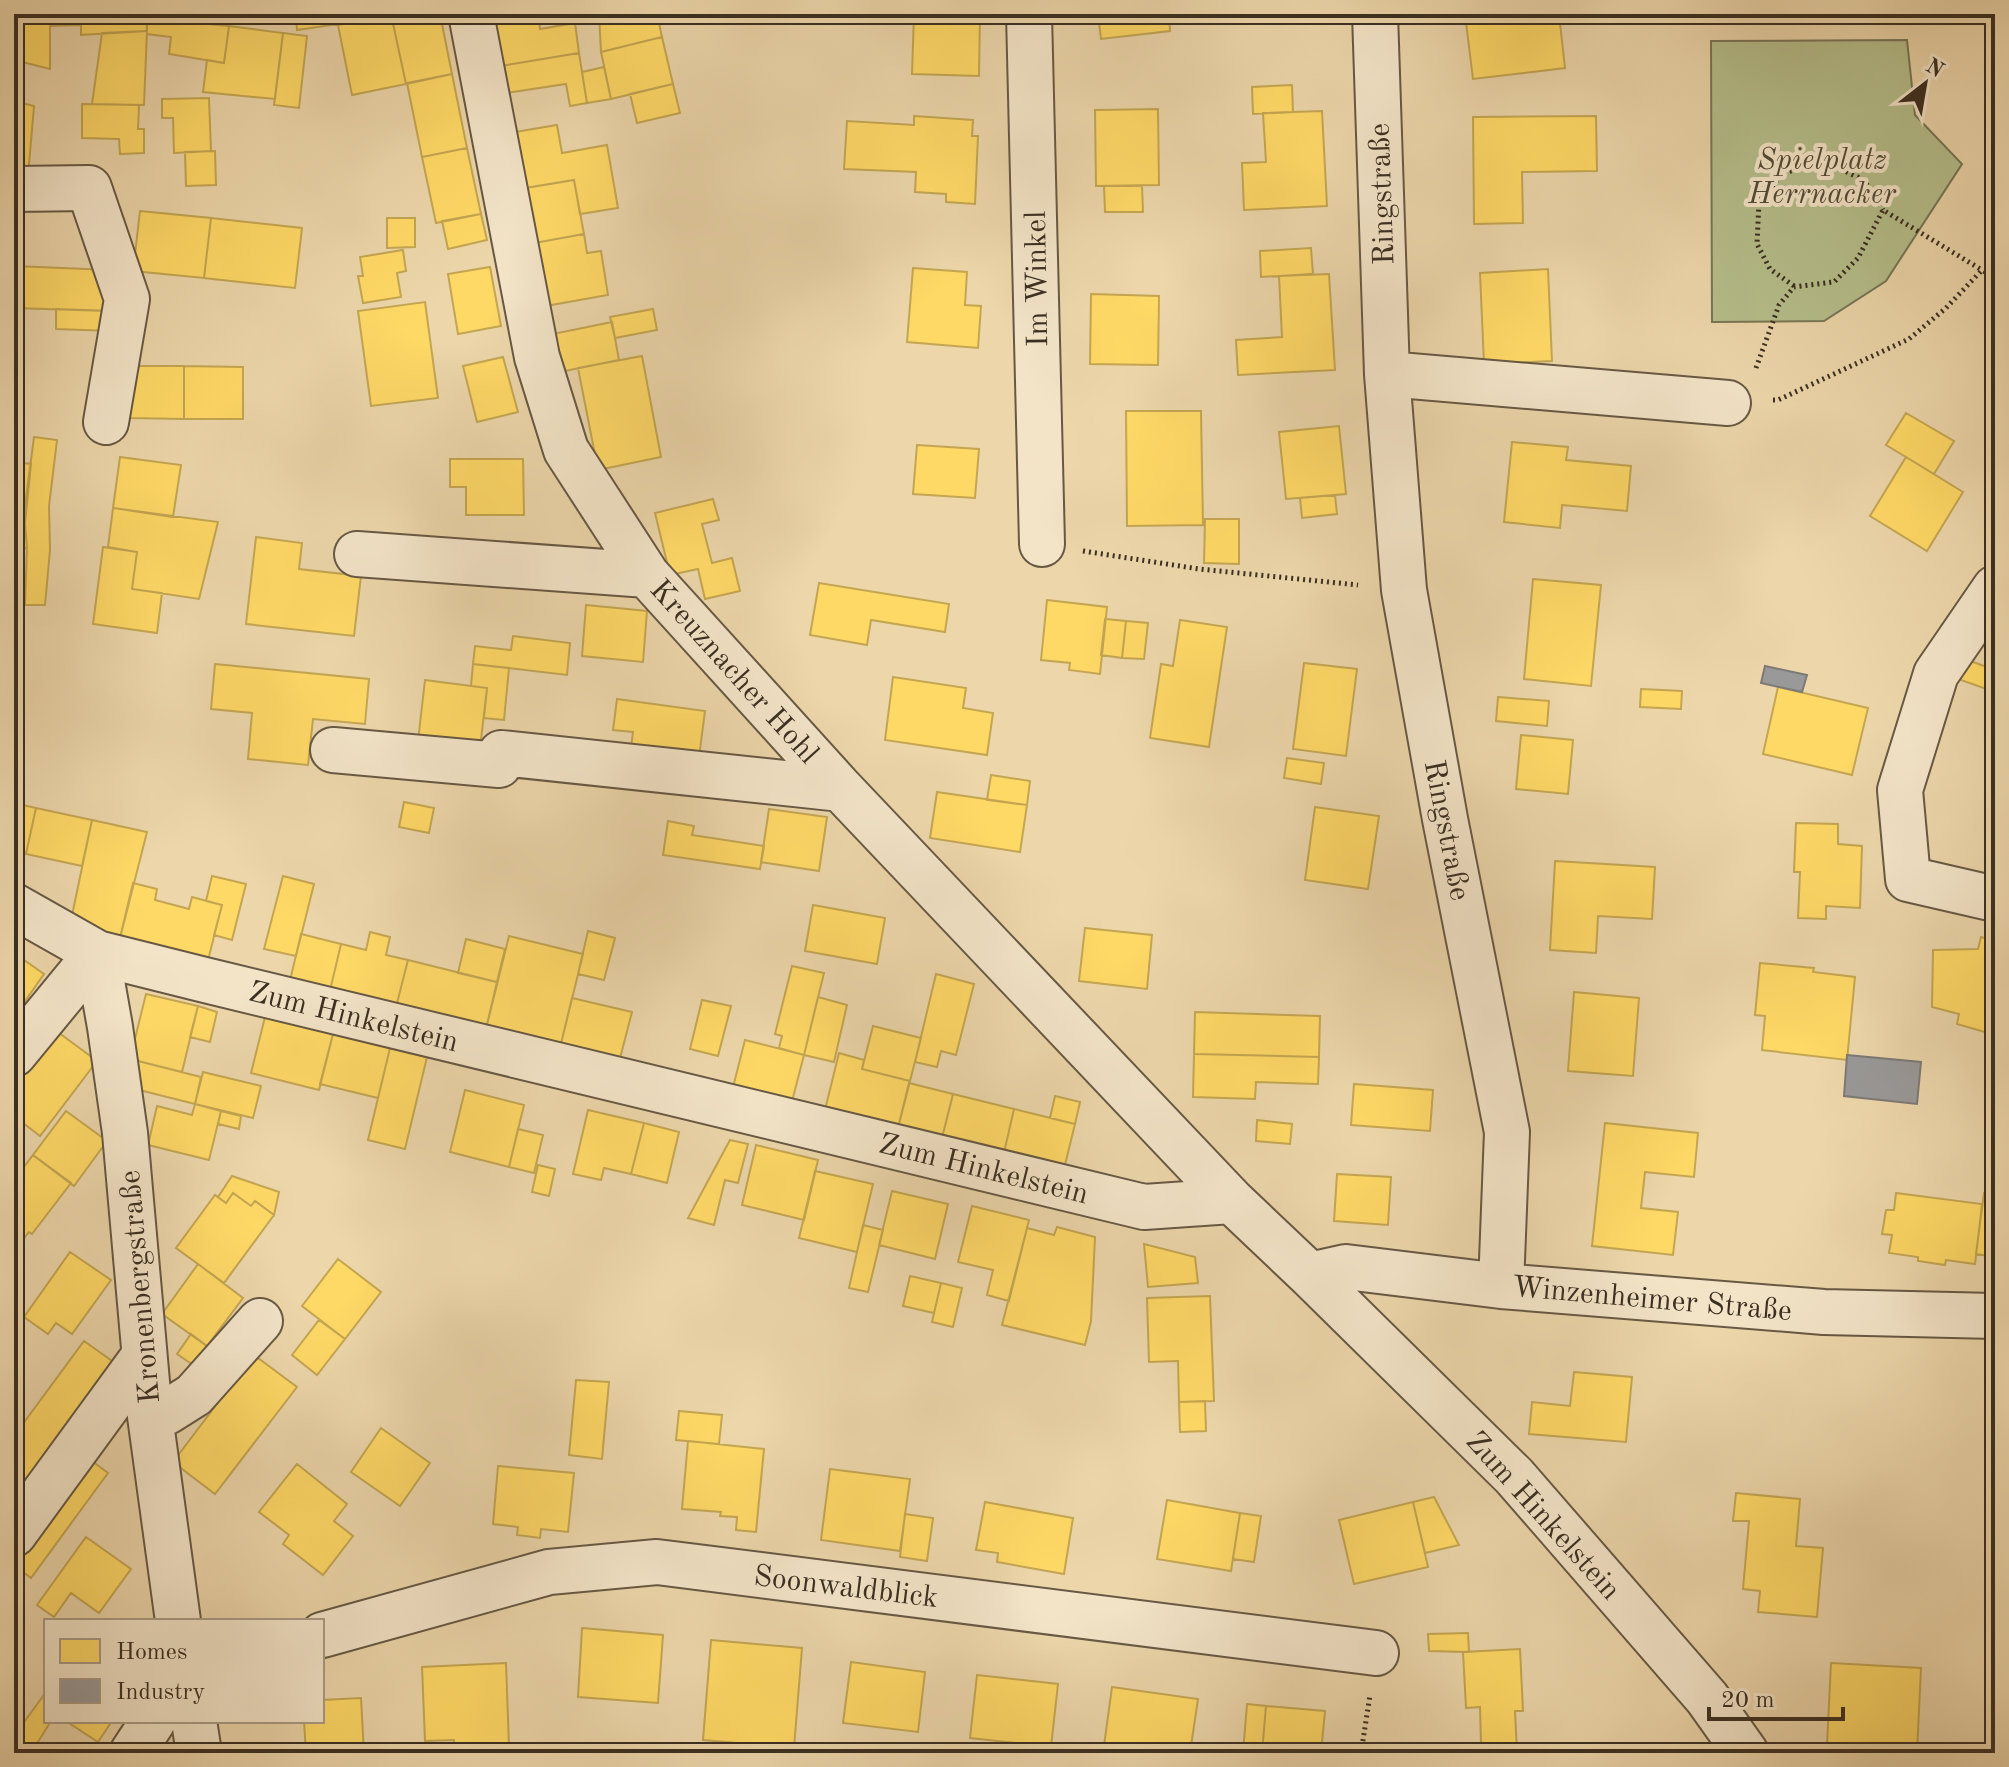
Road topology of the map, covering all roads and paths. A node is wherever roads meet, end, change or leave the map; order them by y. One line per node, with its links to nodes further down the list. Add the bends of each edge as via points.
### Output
1 (471, 14): 14 (street, Kreuznacher Hohl, via 537,357 566,450)
2 (1029, 14): 12 (street, Im Winkel)
3 (1375, 14): 9 (street, Ringstraße)
4 (14, 189): 11 (street, via 89,188 127,299)
5 (1883, 210): 6 (path); 8 (path, via 1858,258 1834,282); 8 (path, via 1864,180 1825,162 1783,173 1759,202 1757,244 1770,269)
6 (1982, 270): 7 (path); 10 (path, via 1909,339 1778,400)
7 (1995, 278)
8 (1794, 287): 10 (path, via 1779,305 1755,372)
9 (1387, 374): 10 (street); 16 (street, Ringstraße)
10 (1728, 403)
11 (106, 422)
12 (1042, 544): 16 (path, via 1213,571)
13 (357, 554): 14 (street)
14 (647, 575): 18 (street, Kreuznacher Hohl)
15 (1995, 588): 19 (street, via 1936,674 1900,790 1908,879)
16 (1404, 590): 25 (street, Ringstraße, via 1507,1132)
17 (333, 750): 18 (street, via 499,765 501,753)
18 (841, 789): 23 (street, Kreuznacher Hohl)
19 (1995, 899)
20 (14, 906): 21 (street, Zum Hinkelstein)
21 (97, 953): 22 (street); 23 (street, Zum Hinkelstein, via 1144,1207); 28 (street, Kronenbergstraße, via 125,1133)
22 (14, 1054)
23 (1232, 1201): 24 (street, Zum Hinkelstein)
24 (1310, 1275): 25 (street, Winzenheimer Straße, via 1346,1267); 39 (street, Zum Hinkelstein, via 1514,1476 1707,1698)
25 (1501, 1286): 26 (street, Winzenheimer Straße, via 1824,1312)
26 (1995, 1316)
27 (260, 1321): 29 (street, via 194,1395)
28 (144, 1356): 29 (street, Kronenbergstraße); 30 (street)
29 (150, 1416): 31 (street, Kronenbergstraße)
30 (14, 1534)
31 (178, 1619)
32 (324, 1634): 33 (street, Soonwaldblick, via 549,1572 657,1562)
33 (1376, 1653): 38 (path)
34 (152, 1723): 36 (street)
35 (194, 1723): 37 (street)
36 (132, 1753)
37 (199, 1753)
38 (1361, 1753)
39 (1746, 1753)

